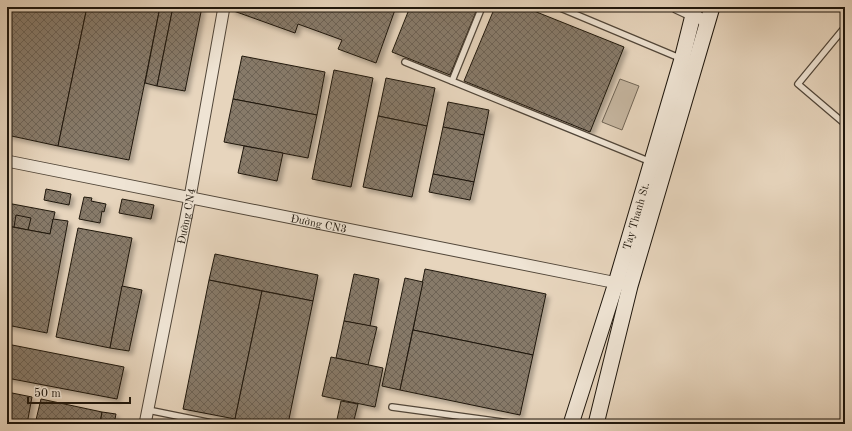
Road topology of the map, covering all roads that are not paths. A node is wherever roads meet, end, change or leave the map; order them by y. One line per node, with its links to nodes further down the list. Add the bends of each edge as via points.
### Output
1 (224, 7): 15 (street, Đường CN4)
2 (482, 7): 11 (lane)
3 (558, 7): 9 (lane)
4 (676, 7): 6 (street)
5 (712, 7): 7 (street, Tay Thanh St.)
6 (694, 11): 7 (street); 9 (street, Tay Thanh St.)
7 (708, 22): 16 (street, Tay Thanh St.)
8 (845, 27): 12 (lane, via 798,84)
9 (682, 59): 14 (street, Tay Thanh St.)
10 (405, 62): 11 (lane)
11 (452, 80): 14 (lane)
12 (845, 124)
13 (7, 161): 15 (street, Đường CN3)
14 (651, 162): 16 (street, Tay Thanh St.)
15 (190, 196): 16 (street, Đường CN3); 18 (street, Đường CN4)
16 (623, 285): 22 (street, Tay Thanh St.); 23 (street, Tay Thanh St.)
17 (392, 407): 21 (lane)
18 (148, 410): 19 (street, Đường CN4); 20 (lane)
19 (145, 424)
20 (217, 424)
21 (517, 424)
22 (571, 424)
23 (596, 424)

